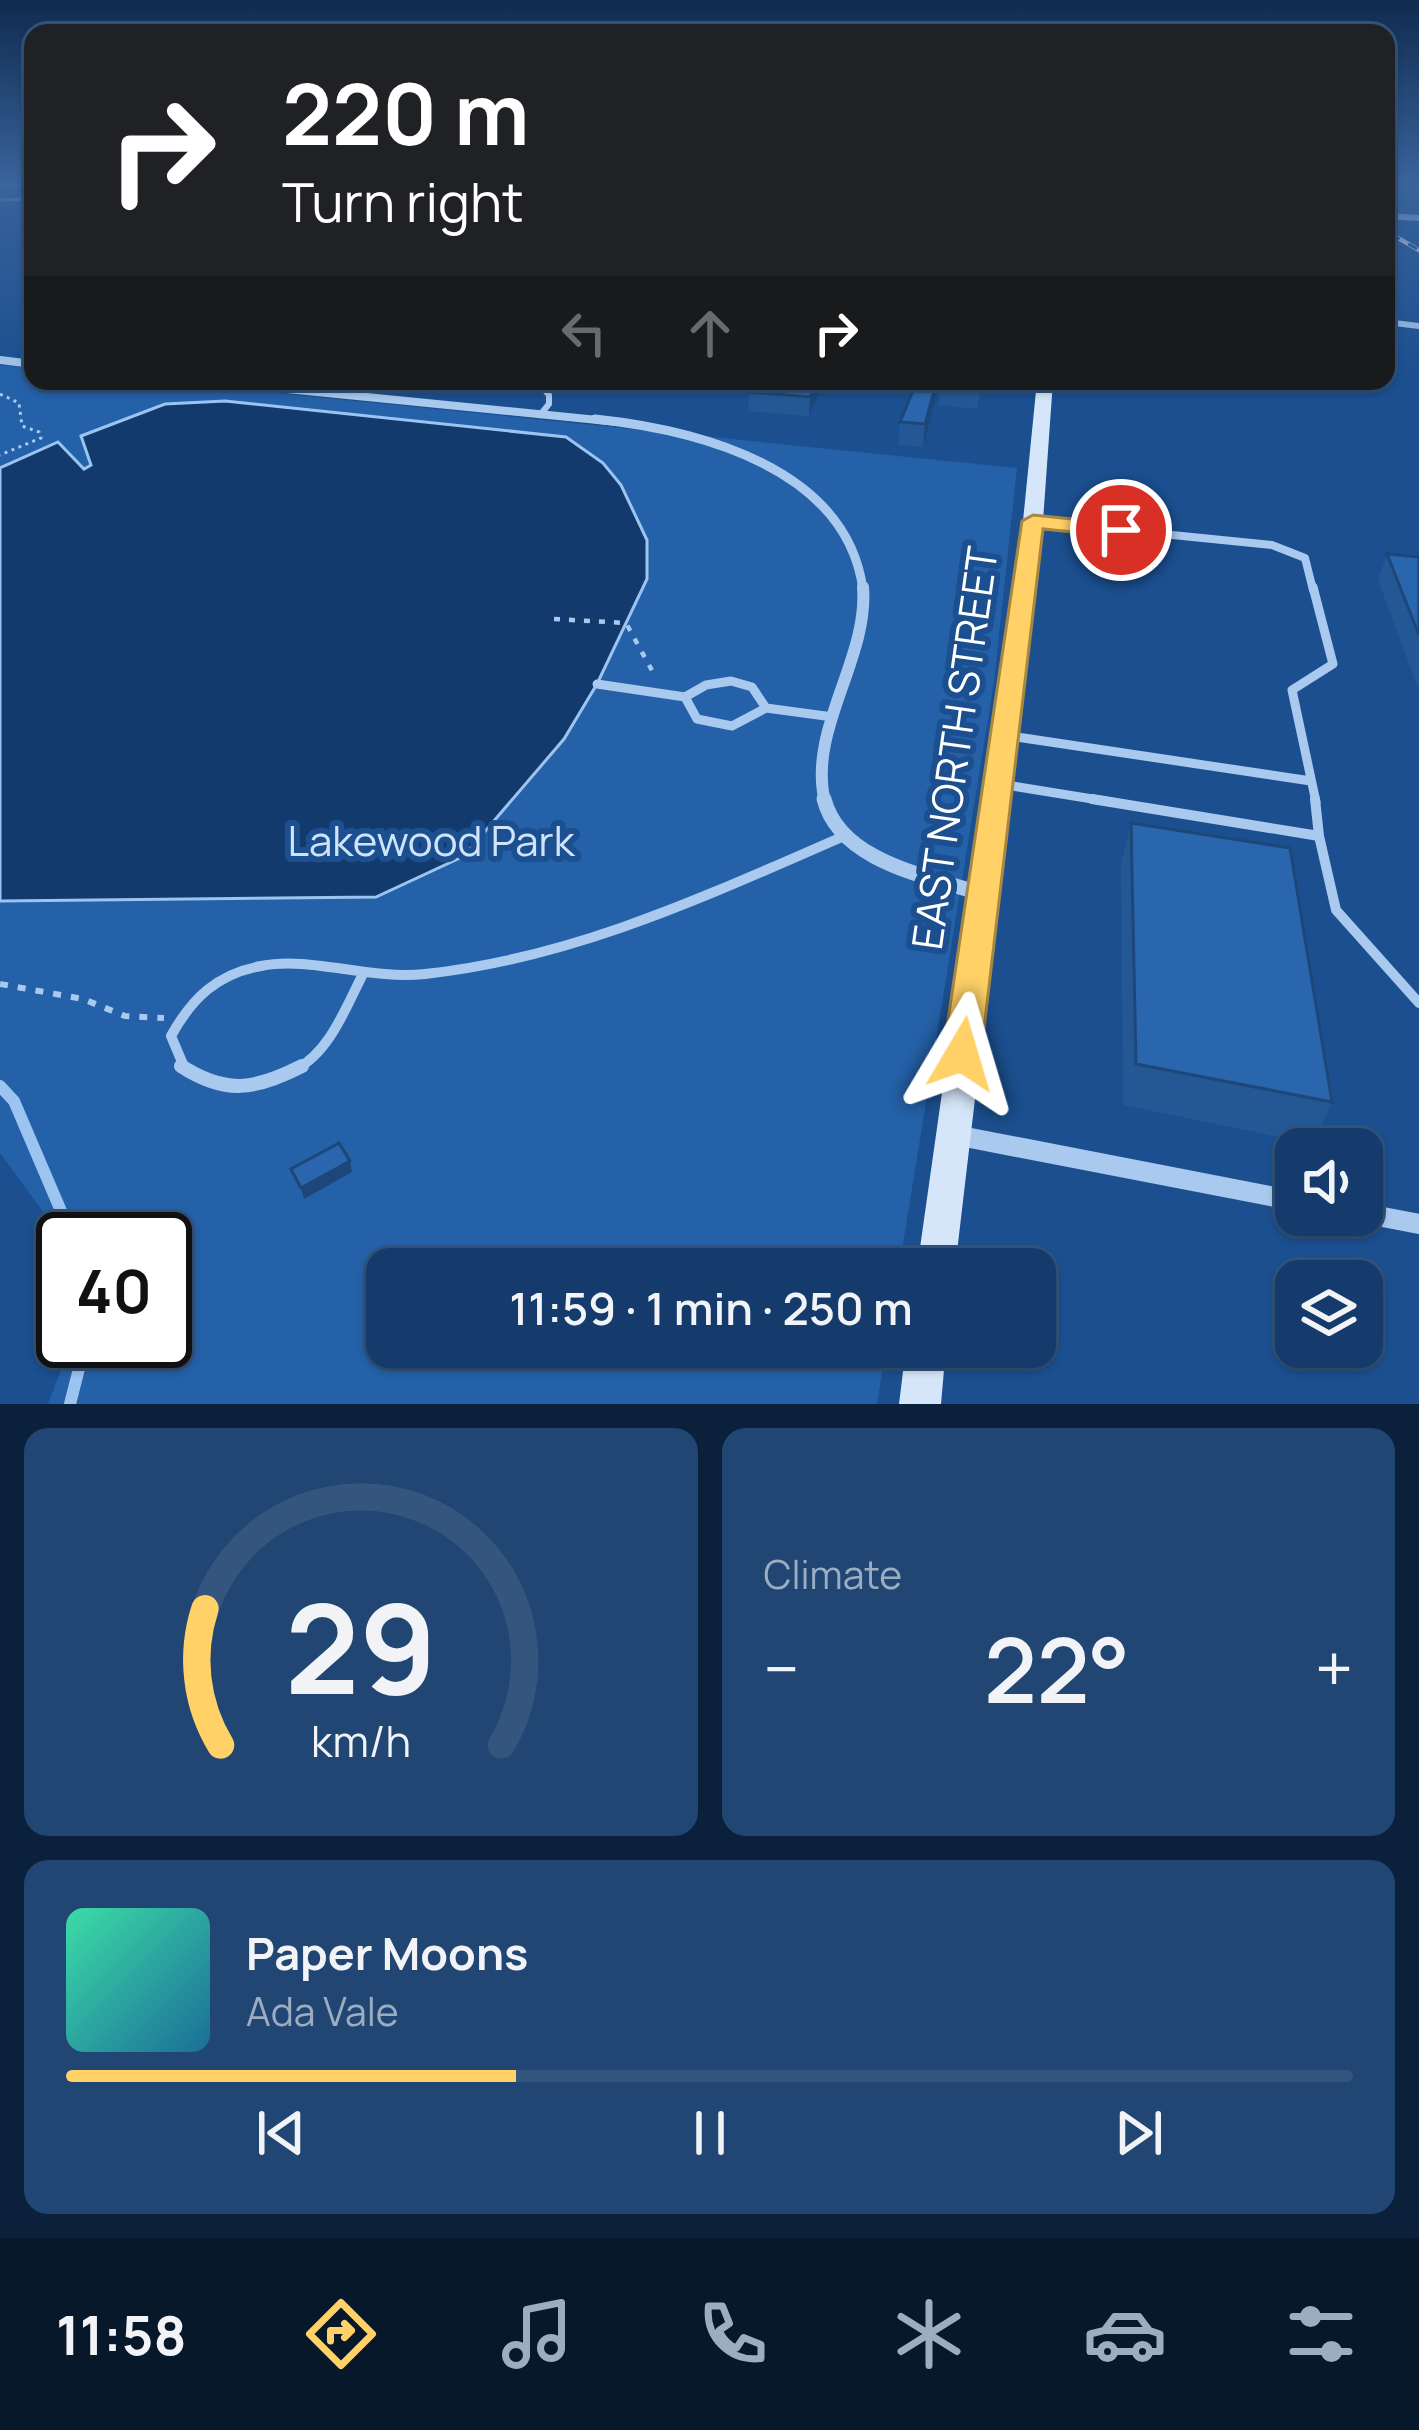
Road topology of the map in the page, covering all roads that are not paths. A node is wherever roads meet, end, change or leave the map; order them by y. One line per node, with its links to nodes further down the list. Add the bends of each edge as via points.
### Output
1 (298, 390): 5 (street)
2 (355, 390): 5 (lane)
3 (545, 390): 6 (lane, via 549,404)
4 (1044, 390): 7 (street, EAST NORTH STREET)
5 (348, 395): 6 (street)
6 (540, 415): 11 (street, via 713,444 772,470 823,507 854,545 865,610)
7 (1033, 521): 12 (street, EAST NORTH STREET); 13 (lane, via 1272,545 1305,558 1333,664 1292,690)
8 (597, 684): 9 (lane)
9 (685, 697): 10 (lane, via 700,684 738,681 755,688); 10 (lane, via 698,721 721,728 744,726)
10 (766, 708): 11 (lane)
11 (833, 717): 16 (street, via 823,799)
12 (1004, 735): 13 (lane); 14 (street, EAST NORTH STREET)
13 (1311, 781): 15 (lane)
14 (998, 784): 15 (lane); 17 (street, EAST NORTH STREET)
15 (1319, 836): 19 (lane, via 1336,910)
16 (842, 837): 17 (street); 18 (lane, via 632,927 526,961)
17 (983, 894): 20 (street, EAST NORTH STREET)
18 (362, 976): 18 (lane, via 270,964 220,977 189,1000 171,1036 181,1067 218,1088 268,1083 306,1064)
19 (1419, 1003)
20 (951, 1135): 21 (street); 24 (street, EAST NORTH STREET)
21 (1275, 1197)
22 (1383, 1217): 23 (street)
23 (1419, 1224)
24 (938, 1248)
25 (924, 1368): 26 (street)
26 (920, 1404)

